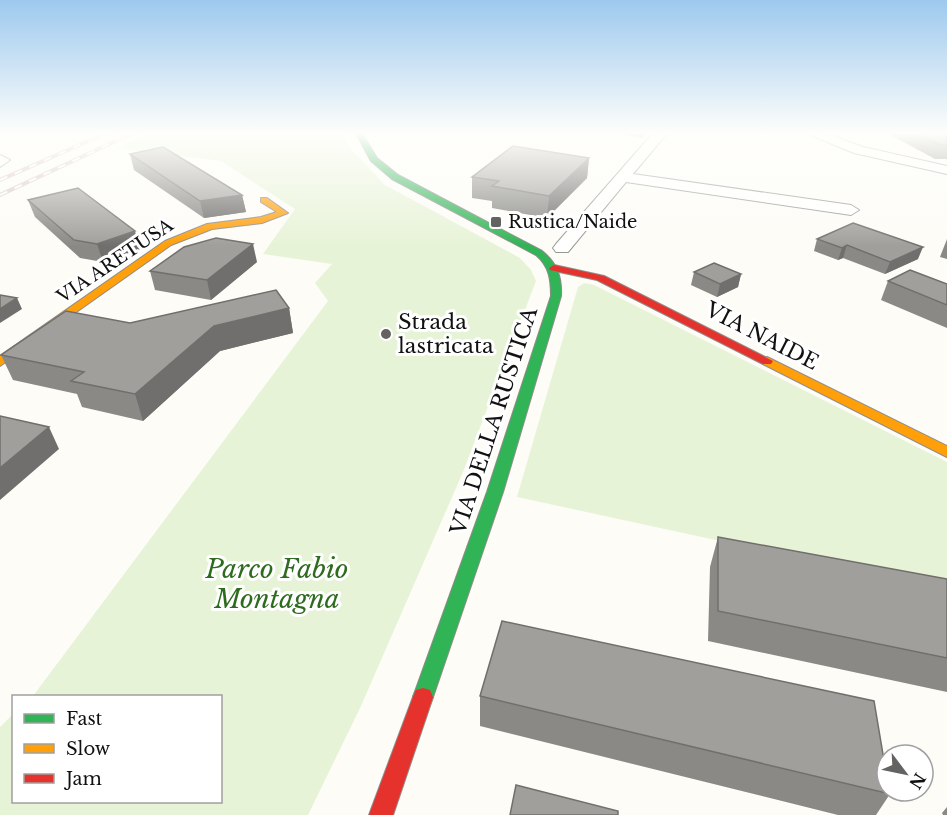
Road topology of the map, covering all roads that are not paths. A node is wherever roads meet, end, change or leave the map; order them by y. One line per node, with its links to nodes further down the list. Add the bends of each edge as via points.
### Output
1 (387, 170): 6 (street)
2 (627, 170): 3 (street)
3 (621, 177): 5 (street); 7 (street)
4 (264, 200): 9 (street, VIA ARETUSA, via 284,213 262,220 210,226 168,243)
5 (851, 210)
6 (529, 247): 7 (street); 8 (street, via 545,256)
7 (562, 248): 8 (street)
8 (554, 268): 10 (street, VIA NAIDE, via 600,278); 11 (street, VIA DELLA RUSTICA, via 558,279 556,296 499,481)
9 (0, 362)
10 (947, 452)
11 (381, 815)

